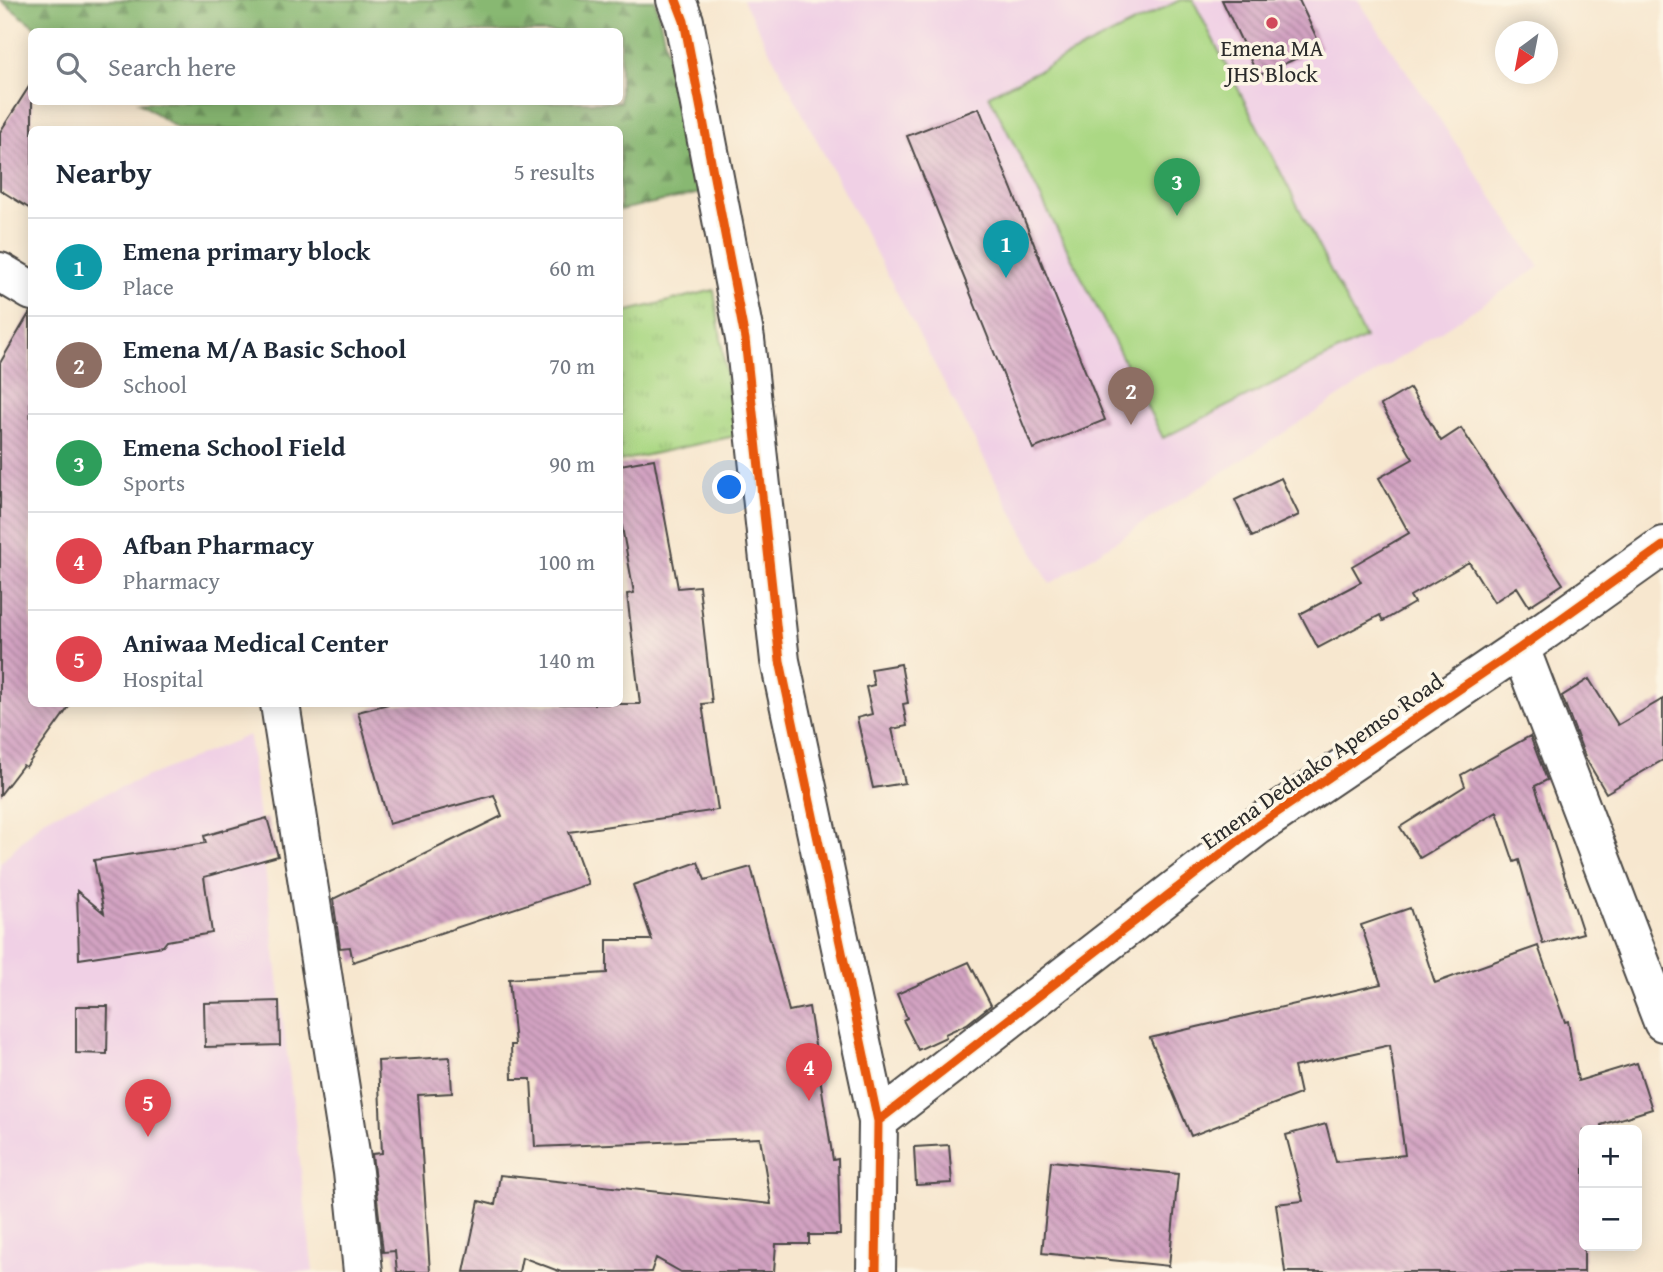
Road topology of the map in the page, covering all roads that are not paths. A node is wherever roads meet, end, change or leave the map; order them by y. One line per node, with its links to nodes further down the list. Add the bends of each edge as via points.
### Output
1 (676, 0): 9 (street, via 684,21 745,339 780,661)
2 (0, 272): 3 (street)
3 (28, 288)
4 (1663, 545): 5 (street, Emena Deduako Apemso Road)
5 (1520, 648): 7 (street); 9 (street, Emena Deduako Apemso Road, via 1257,826)
6 (280, 707): 10 (street, via 353,1172)
7 (1654, 973): 8 (street)
8 (1663, 1022)
9 (878, 1121): 11 (street)
10 (363, 1272)
11 (876, 1272)

